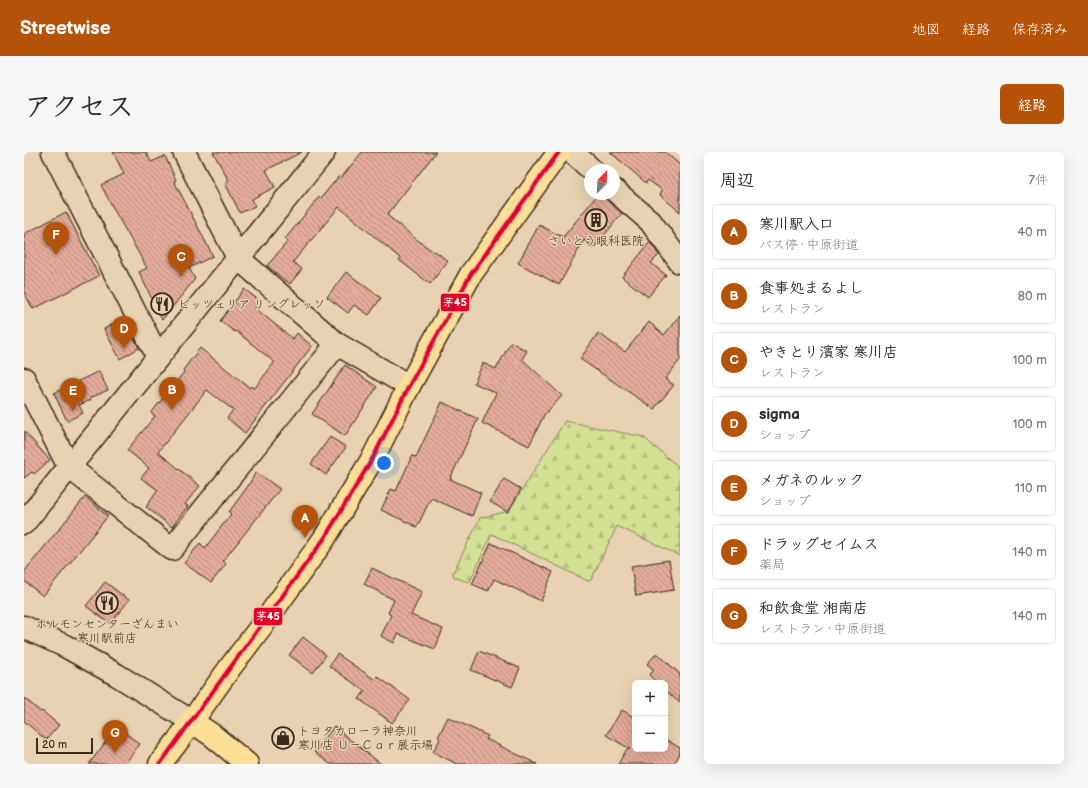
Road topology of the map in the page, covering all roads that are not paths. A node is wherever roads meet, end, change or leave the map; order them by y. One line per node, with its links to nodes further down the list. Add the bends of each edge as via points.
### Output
1 (53, 152): 10 (street)
2 (184, 152): 7 (street)
3 (324, 152): 7 (street)
4 (557, 154): 5 (street); 12 (main road, via 471,274)
5 (584, 166)
6 (620, 195): 8 (street, via 650,222)
7 (238, 258): 9 (street); 10 (street)
8 (680, 262)
9 (337, 344): 12 (street); 13 (street, via 172,549)
10 (158, 357): 13 (street)
11 (24, 378): 13 (street)
12 (409, 386): 16 (main road, via 374,456 324,539)
13 (69, 467): 14 (street)
14 (24, 523)
15 (24, 627): 16 (street, via 118,675)
16 (192, 722): 17 (main road); 18 (main road)
17 (160, 764)
18 (247, 764)

